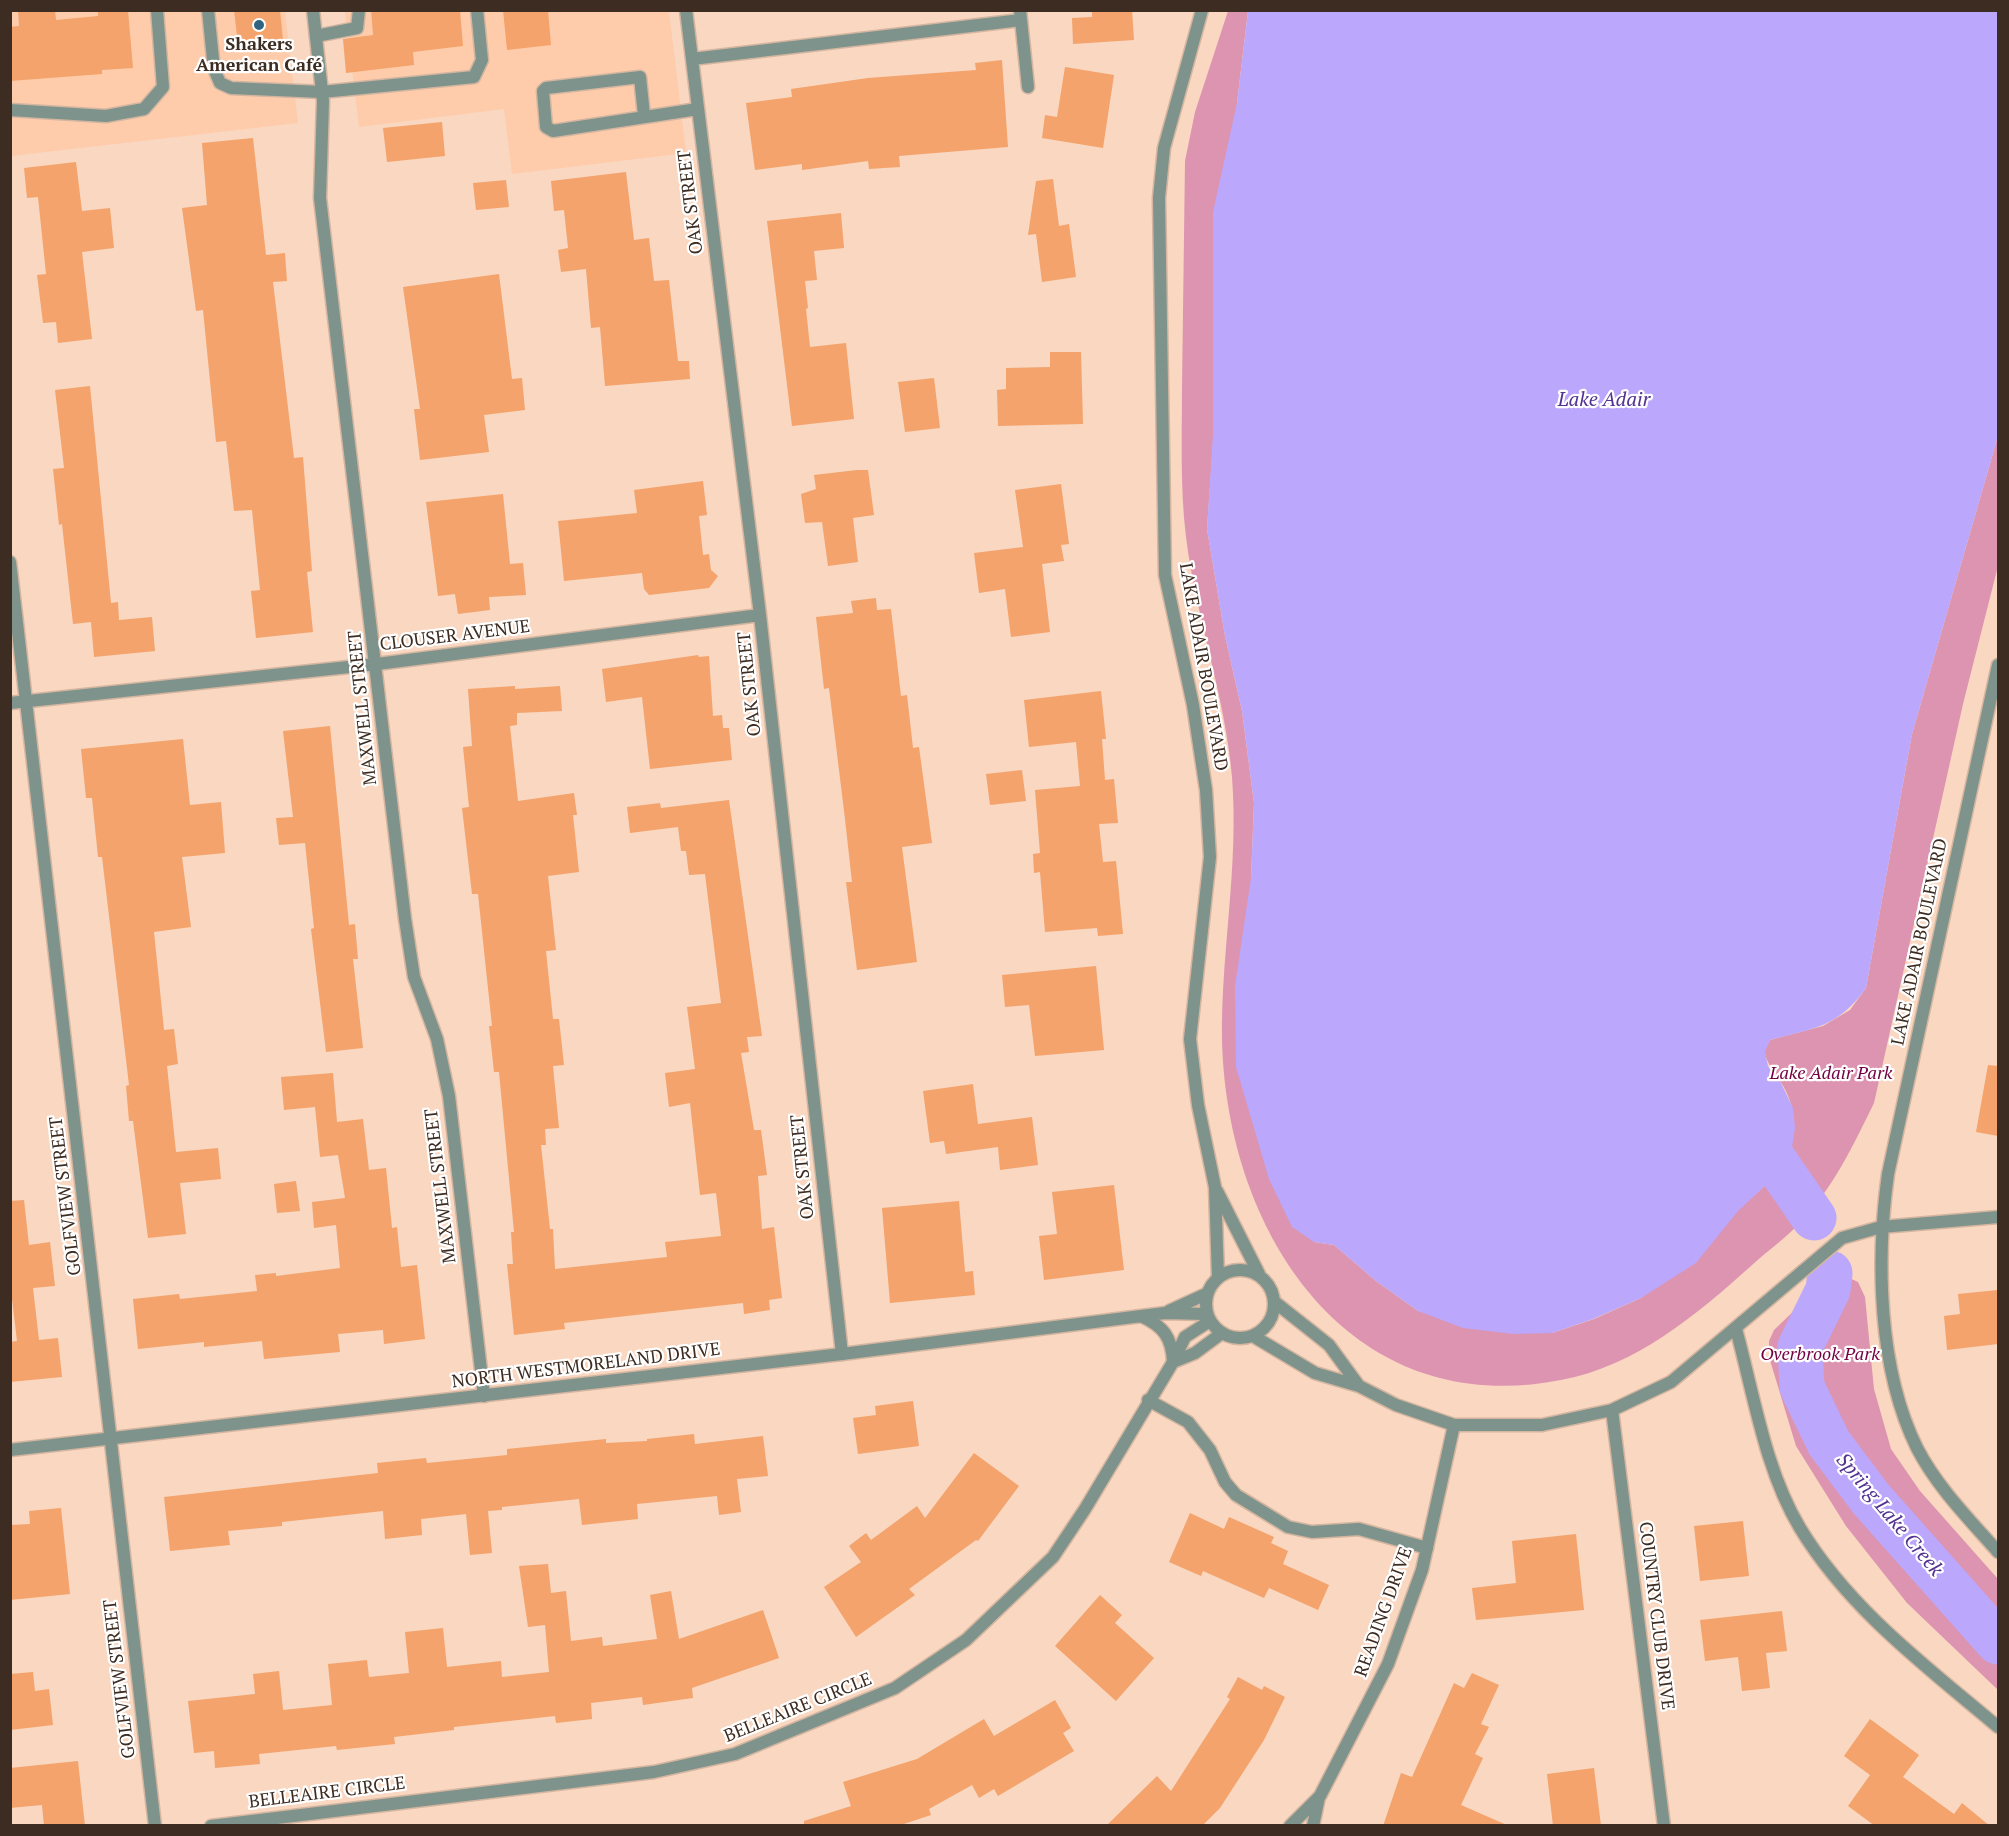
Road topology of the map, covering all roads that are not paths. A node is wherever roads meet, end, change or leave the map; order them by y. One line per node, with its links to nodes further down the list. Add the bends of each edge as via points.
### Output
1 (157, 10): 14 (street, via 163,87 144,109 106,116)
2 (208, 10): 12 (street, via 214,69 220,83 231,88)
3 (313, 10): 9 (street, MAXWELL STREET)
4 (477, 10): 12 (street, via 482,60 474,77)
5 (686, 10): 10 (street, OAK STREET)
6 (1202, 10): 22 (street, LAKE ADAIR BOULEVARD, via 1164,148 1159,198 1165,575 1193,705 1206,790 1210,857 1190,1039 1198,1105)
7 (360, 14): 9 (street, via 357,28)
8 (1020, 15): 10 (street); 11 (street)
9 (316, 36): 12 (street, MAXWELL STREET)
10 (692, 59): 13 (street, OAK STREET)
11 (1028, 87)
12 (322, 92): 18 (street, MAXWELL STREET, via 320,198)
13 (698, 109): 15 (street); 17 (street, OAK STREET)
14 (10, 111)
15 (644, 115): 15 (street, via 629,121 553,131 546,127 543,91 640,77)
16 (10, 562): 20 (street, GOLFVIEW STREET)
17 (760, 615): 18 (street, CLOUSER AVENUE); 35 (street, OAK STREET)
18 (376, 664): 20 (street, CLOUSER AVENUE); 38 (street, MAXWELL STREET, via 414,977 436,1040 449,1096)
19 (1998, 665): 24 (street, LAKE ADAIR BOULEVARD, via 1888,1174)
20 (26, 701): 21 (street, CLOUSER AVENUE); 42 (street, GOLFVIEW STREET)
21 (10, 703)
22 (1215, 1187): 25 (street, LAKE ADAIR BOULEVARD); 26 (street, LAKE ADAIR BOULEVARD)
23 (1998, 1217): 24 (street)
24 (1881, 1227): 32 (street, via 1842,1238); 45 (street, LAKE ADAIR BOULEVARD, via 1889,1364 1898,1405 1918,1450 1943,1488)
25 (1258, 1274): 26 (street, via 1231,1271); 28 (street, via 1267,1282)
26 (1218, 1278): 27 (street)
27 (1206, 1294): 29 (street, NORTH WESTMORELAND DRIVE); 31 (street)
28 (1276, 1303): 34 (street, via 1265,1328); 37 (street, via 1329,1345)
29 (1165, 1313): 30 (street, NORTH WESTMORELAND DRIVE); 31 (street, NORTH WESTMORELAND DRIVE)
30 (1140, 1316): 35 (street, NORTH WESTMORELAND DRIVE); 36 (street, via 1166,1332)
31 (1208, 1318): 33 (street); 36 (street, BELLEAIRE CIRCLE, via 1185,1336)
32 (1736, 1329): 40 (street, via 1671,1382); 46 (street, via 1774,1468 1800,1527 1855,1600 1901,1646)
33 (1222, 1333): 34 (street); 36 (street, via 1195,1353)
34 (1253, 1336): 37 (street, via 1315,1373)
35 (842, 1354): 38 (street, NORTH WESTMORELAND DRIVE)
36 (1173, 1362): 39 (street, BELLEAIRE CIRCLE)
37 (1359, 1386): 41 (street, via 1396,1406)
38 (484, 1396): 42 (street, NORTH WESTMORELAND DRIVE)
39 (1148, 1400): 44 (street, via 1188,1422 1236,1495 1288,1527 1312,1532 1359,1530); 49 (street, BELLEAIRE CIRCLE, via 1053,1557 966,1640 895,1688 735,1754 654,1772)
40 (1612, 1410): 41 (street, via 1542,1425); 52 (street, COUNTRY CLUB DRIVE)
41 (1454, 1425): 44 (street, READING DRIVE)
42 (110, 1438): 43 (street, NORTH WESTMORELAND DRIVE); 48 (street, GOLFVIEW STREET)
43 (10, 1450)
44 (1427, 1548): 47 (street, READING DRIVE, via 1388,1664)
45 (1998, 1552)
46 (1998, 1727)
47 (1320, 1796): 50 (street, READING DRIVE); 51 (street)
48 (155, 1826)
49 (211, 1826)
50 (1290, 1826)
51 (1313, 1826)
52 (1664, 1826)

